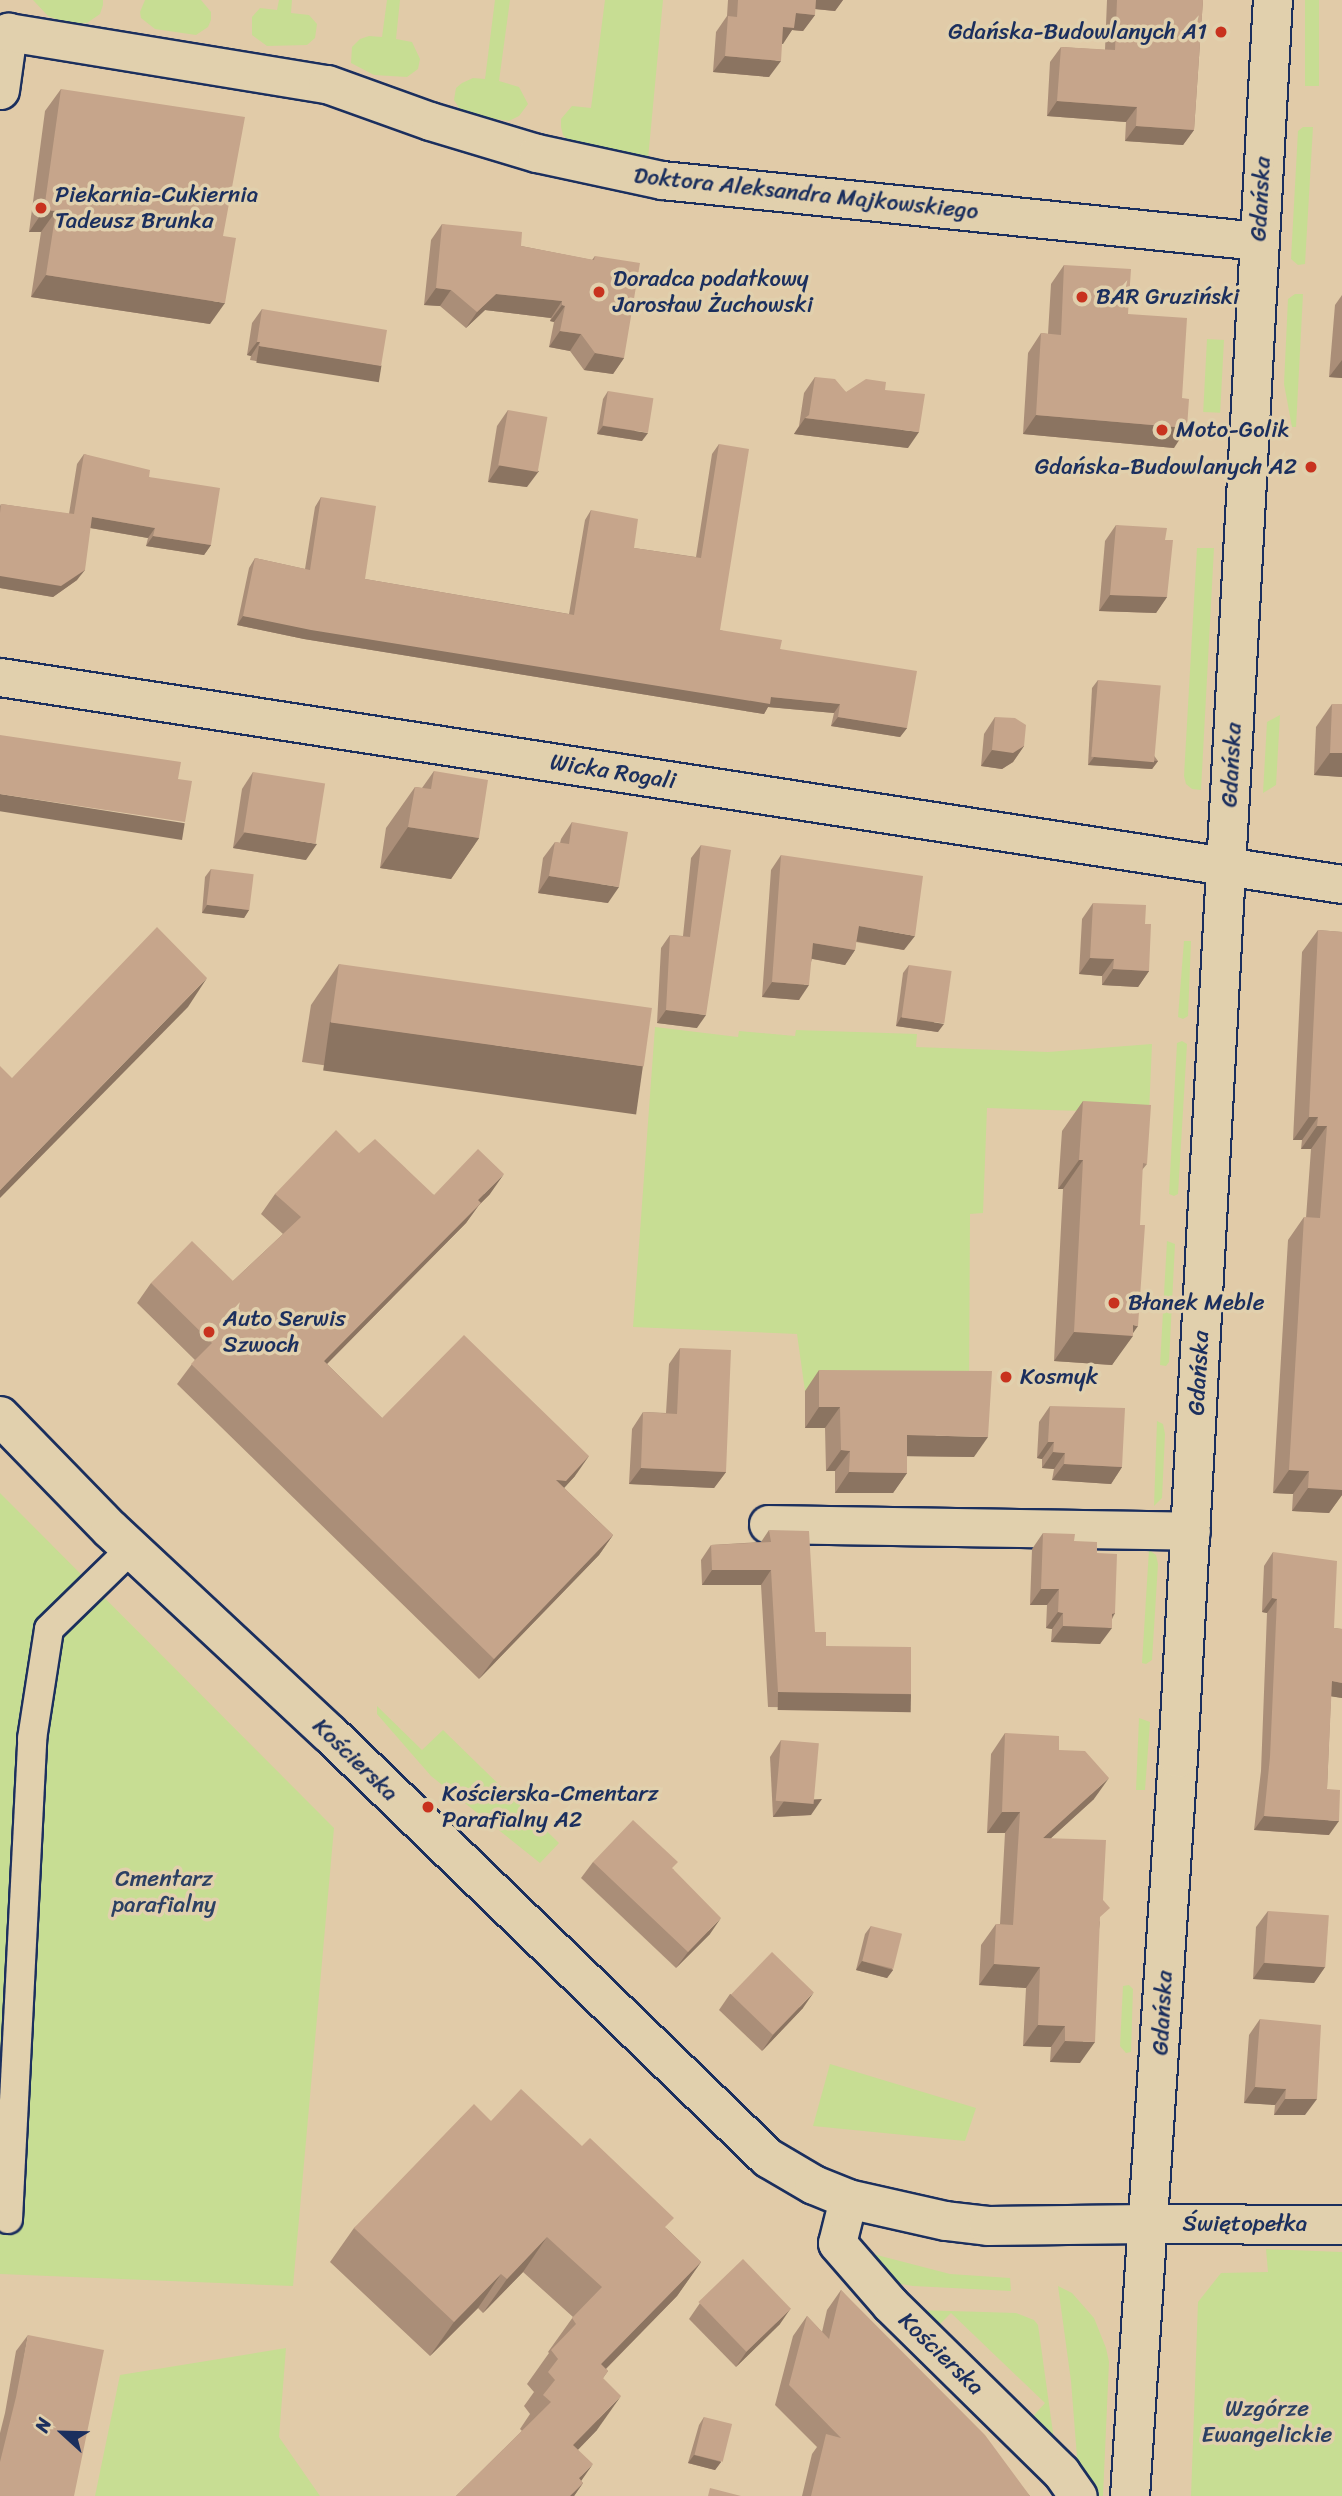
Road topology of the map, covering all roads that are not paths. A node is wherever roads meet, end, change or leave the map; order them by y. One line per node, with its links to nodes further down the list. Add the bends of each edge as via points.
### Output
1 (1273, 0): 3 (main road, Gdańska)
2 (0, 90): 3 (street, Doktora Aleksandra Majkowskiego, via 8,32 327,84 524,149 662,180)
3 (1258, 241): 5 (main road, Gdańska)
4 (0, 677): 5 (street, Wicka Rogali)
5 (1226, 866): 6 (street, Wicka Rogali); 9 (main road, Gdańska)
6 (1342, 884)
7 (0, 1416): 10 (main road, Kościerska)
8 (768, 1524): 9 (street)
9 (1191, 1531): 13 (main road, Gdańska)
10 (131, 1549): 11 (main road, Kościerska, via 330,1734 749,2142 793,2173); 12 (street, via 49,1629 32,1739)
11 (848, 2199): 13 (main road, Kościerska, via 946,2221 988,2225); 15 (street, Kościerska, via 837,2244 890,2304 1061,2472)
12 (8, 2218)
13 (1147, 2224): 14 (main road, Świętopełka); 16 (main road, Gdańska)
14 (1342, 2225)
15 (1078, 2496)
16 (1130, 2496)

